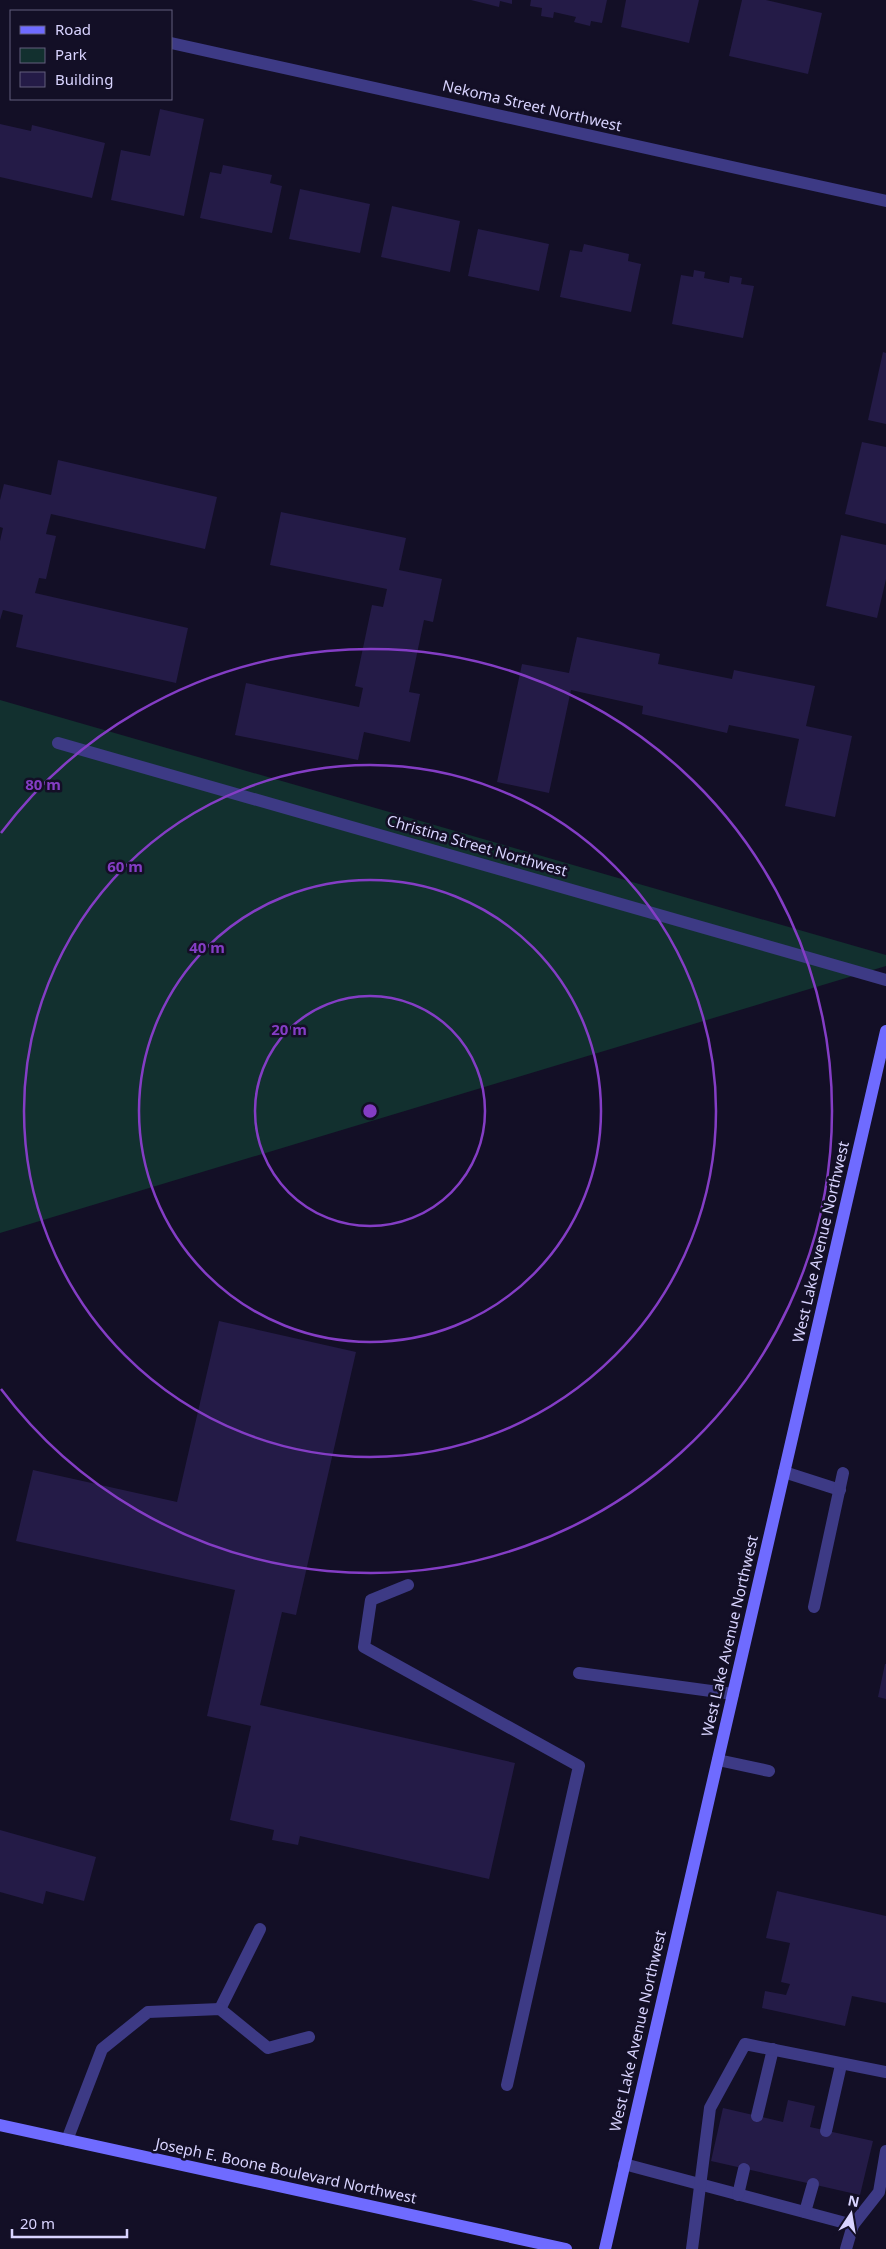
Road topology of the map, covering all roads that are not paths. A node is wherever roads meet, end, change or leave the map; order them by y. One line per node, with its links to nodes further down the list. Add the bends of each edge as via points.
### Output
1 (172, 43): 2 (street, Nekoma Street Northwest)
2 (886, 201)
3 (58, 743): 4 (street, Christina Street Northwest)
4 (886, 980)
5 (886, 1031): 6 (street, West Lake Avenue Northwest)
6 (882, 1070): 7 (street, West Lake Avenue Northwest)
7 (784, 1472): 9 (street); 13 (street, West Lake Avenue Northwest)
8 (843, 1473): 9 (street)
9 (840, 1490): 11 (street)
10 (408, 1585): 22 (street, via 371,1600 364,1647 579,1766)
11 (814, 1607)
12 (579, 1673): 13 (street)
13 (733, 1694): 14 (street, West Lake Avenue Northwest)
14 (718, 1760): 15 (street); 28 (street, West Lake Avenue Northwest)
15 (769, 1771)
16 (260, 1929): 17 (street)
17 (220, 2008): 18 (street, via 268,2048); 26 (street, via 148,2012 102,2049)
18 (309, 2037)
19 (773, 2049): 20 (street); 23 (street); 31 (street, via 745,2044 740,2052 710,2108)
20 (841, 2065): 21 (street); 25 (street)
21 (886, 2072)
22 (507, 2085)
23 (757, 2116)
24 (0, 2125): 26 (street, Joseph E. Boone Boulevard Northwest)
25 (826, 2131)
26 (67, 2140): 35 (street, Joseph E. Boone Boulevard Northwest)
27 (886, 2151): 34 (street, via 879,2192)
28 (624, 2164): 31 (street); 36 (street, West Lake Avenue Northwest)
29 (744, 2169): 32 (street)
30 (813, 2184): 33 (street)
31 (699, 2185): 32 (street); 37 (street)
32 (738, 2195): 33 (street)
33 (805, 2212): 34 (street)
34 (853, 2225): 38 (street)
35 (566, 2249)
36 (605, 2249)
37 (692, 2249)
38 (846, 2249)

